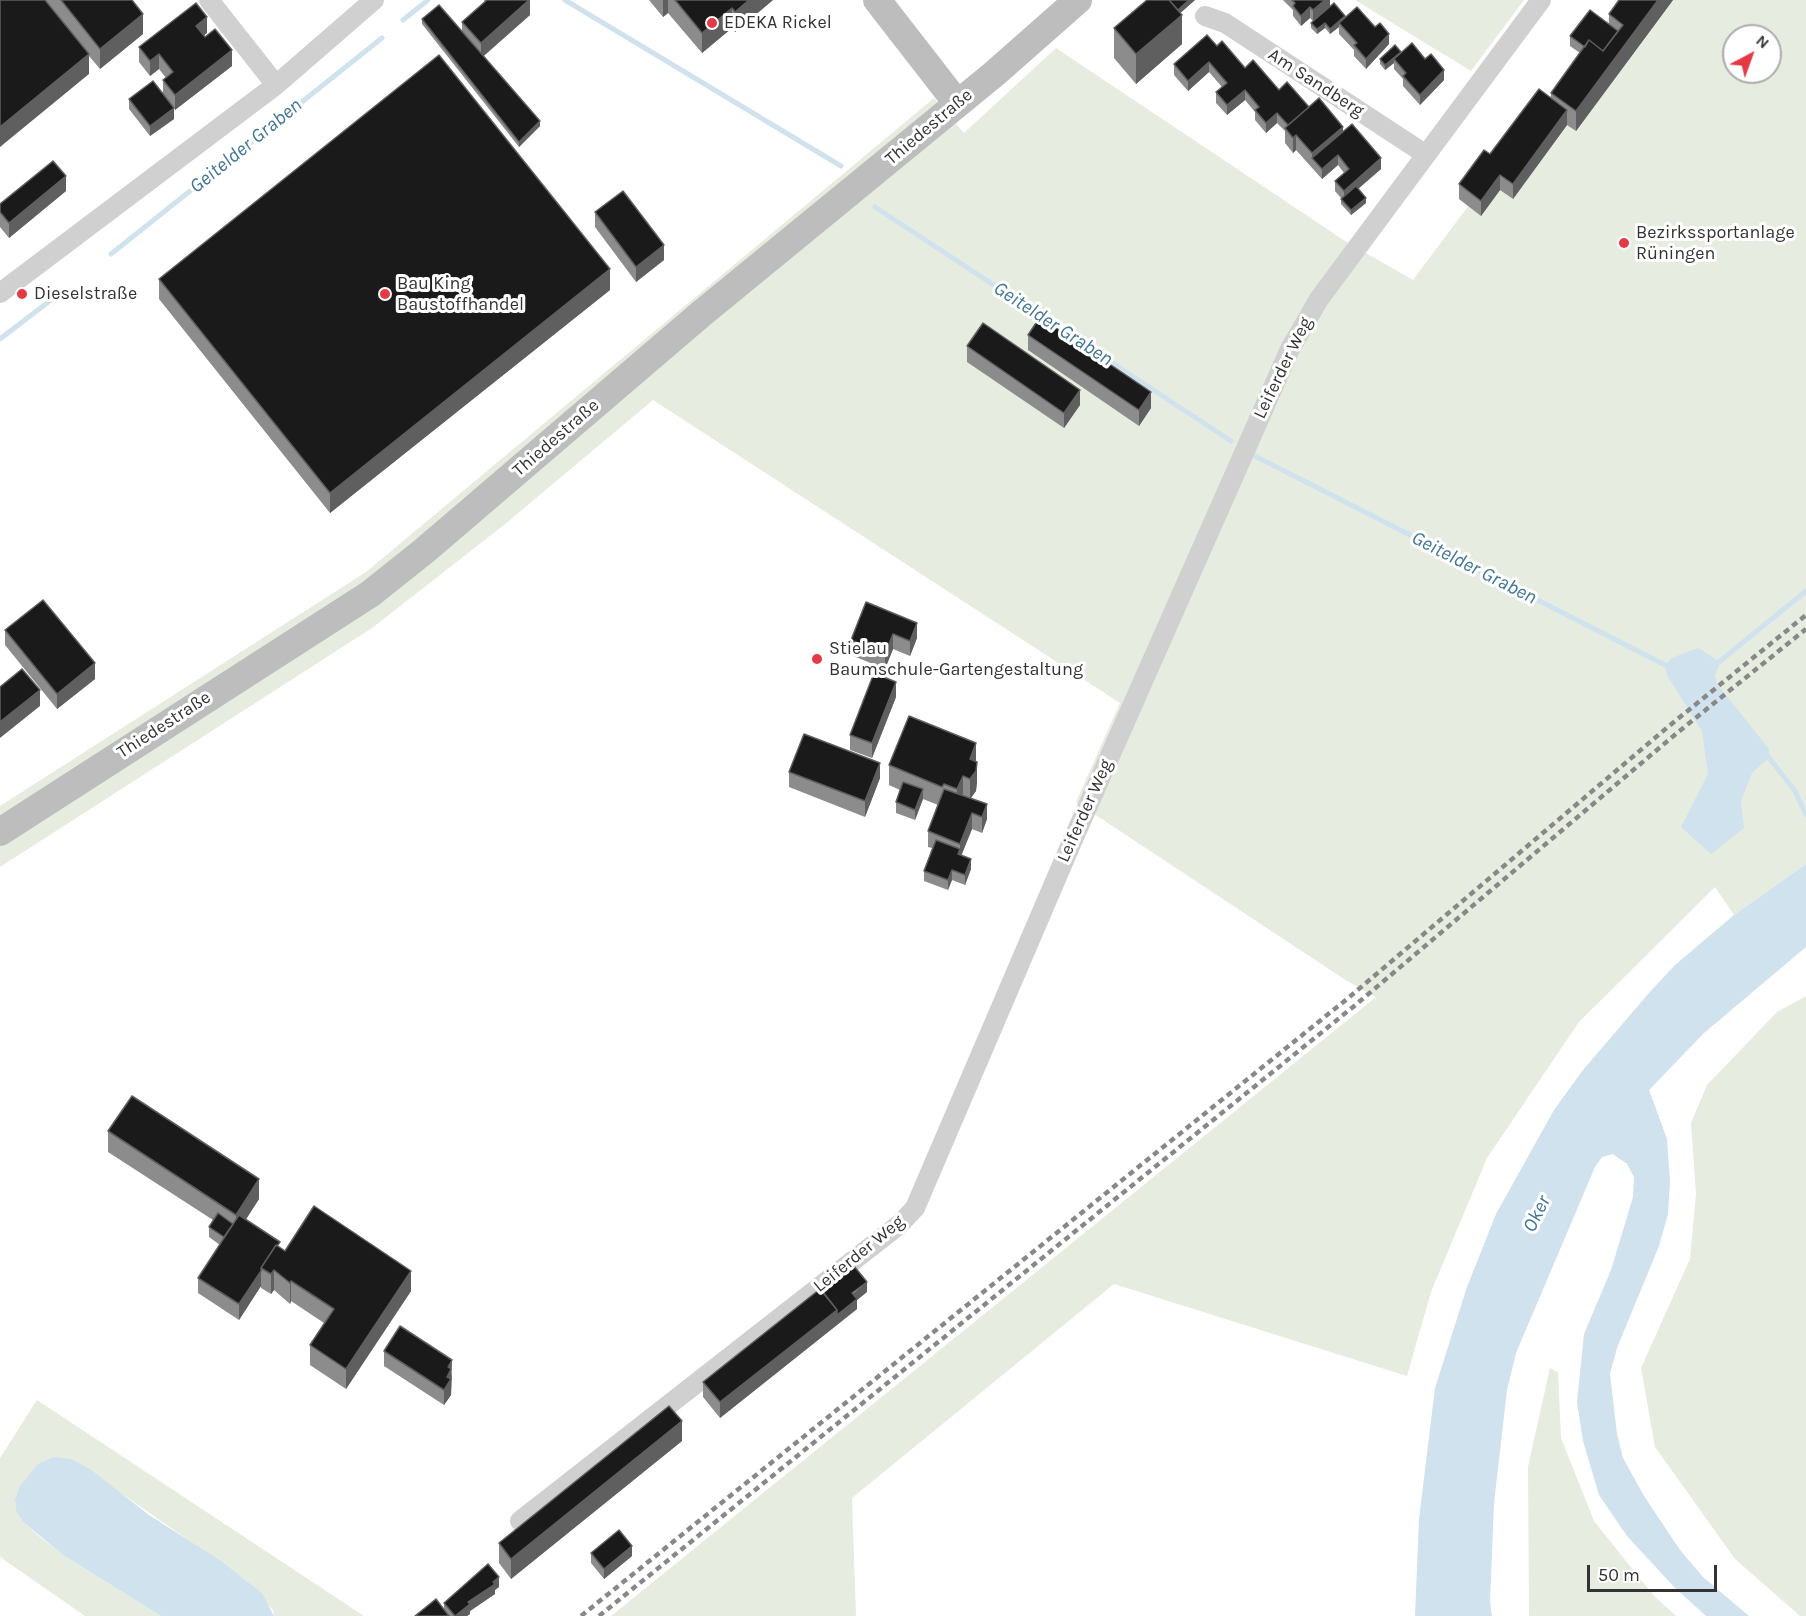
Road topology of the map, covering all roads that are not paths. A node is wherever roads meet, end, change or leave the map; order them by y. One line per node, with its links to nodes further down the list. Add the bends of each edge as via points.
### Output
1 (210, 0): 7 (street)
2 (374, 0): 7 (street)
3 (877, 0): 8 (street)
4 (1078, 0): 8 (street, Thiedestraße)
5 (1541, 0): 9 (street, Leiferder Weg)
6 (1205, 16): 9 (street, Am Sandberg, via 1225,23)
7 (276, 84): 10 (street)
8 (957, 103): 11 (street, Thiedestraße, via 370,594)
9 (1425, 154): 12 (street, Leiferder Weg, via 1319,299 1290,348 915,1208 900,1224)
10 (0, 293)
11 (0, 832)
12 (520, 1521)

